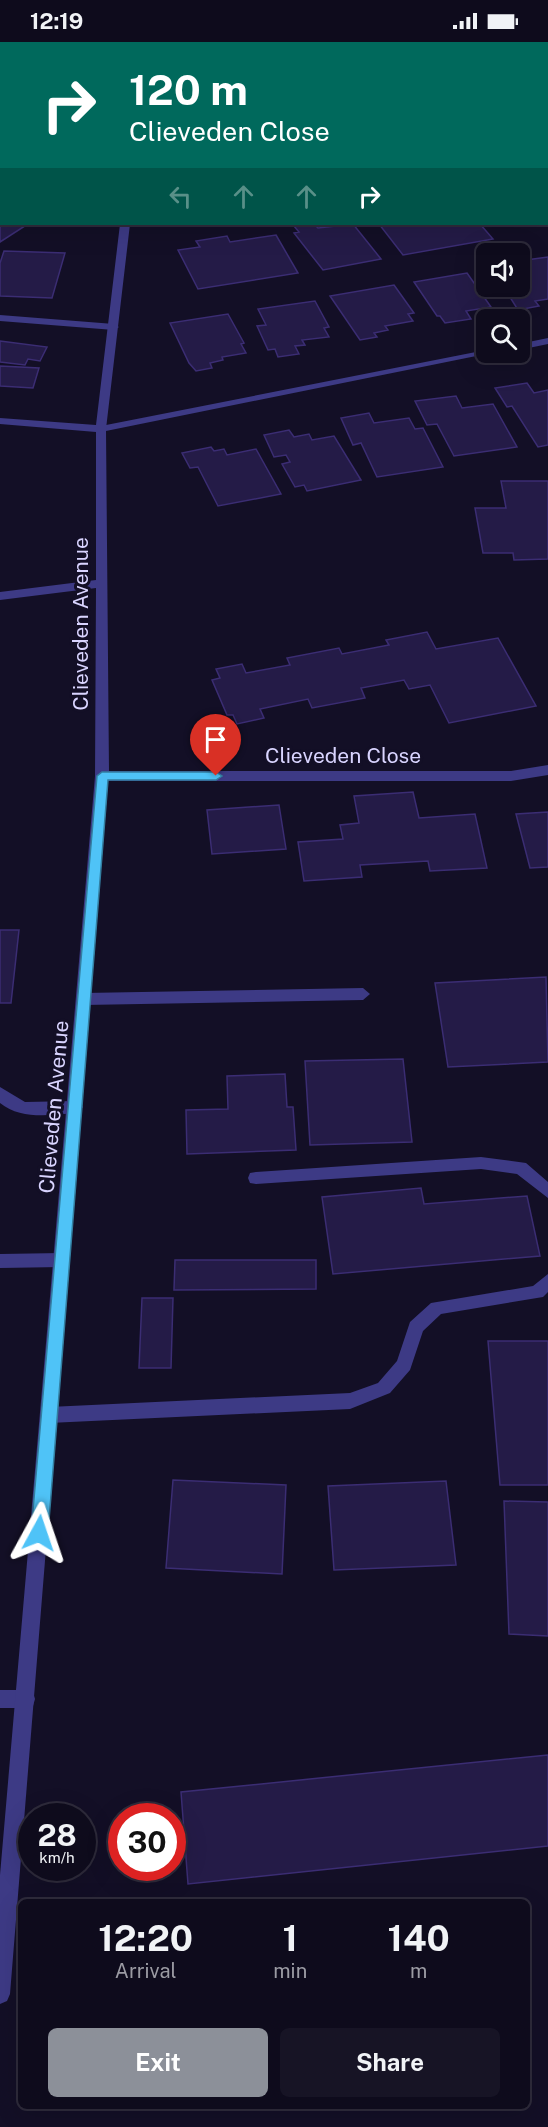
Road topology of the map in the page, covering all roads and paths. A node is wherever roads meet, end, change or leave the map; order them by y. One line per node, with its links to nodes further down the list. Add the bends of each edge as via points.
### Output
1 (507, 42): 2 (street)
2 (533, 42)
3 (125, 225): 5 (street, Clieveden Avenue)
4 (0, 318): 5 (street)
5 (114, 327): 10 (street, Clieveden Avenue)
6 (548, 341): 7 (street)
7 (530, 345)
8 (476, 355): 10 (street)
9 (0, 421): 10 (street)
10 (101, 429): 11 (street, Clieveden Avenue)
11 (102, 583): 12 (street); 14 (street, Clieveden Avenue)
12 (0, 596)
13 (548, 770): 14 (street, Clieveden Close, via 511,776)
14 (102, 776): 16 (street, Clieveden Avenue)
15 (363, 994): 16 (street)
16 (84, 999): 18 (street, Clieveden Avenue)
17 (0, 1093): 18 (street, via 24,1109)
18 (75, 1107): 21 (street, Clieveden Avenue)
19 (256, 1178): 20 (street, via 482,1163 521,1168)
20 (548, 1191)
21 (62, 1260): 22 (street); 24 (street, Clieveden Avenue)
22 (0, 1261)
23 (548, 1281): 24 (street, via 537,1292 437,1308 416,1327 404,1365 384,1388 350,1401)
24 (49, 1415): 26 (street, Clieveden Avenue)
25 (0, 1699): 26 (street)
26 (26, 1700): 27 (street, Clieveden Avenue)
27 (0, 1994)

